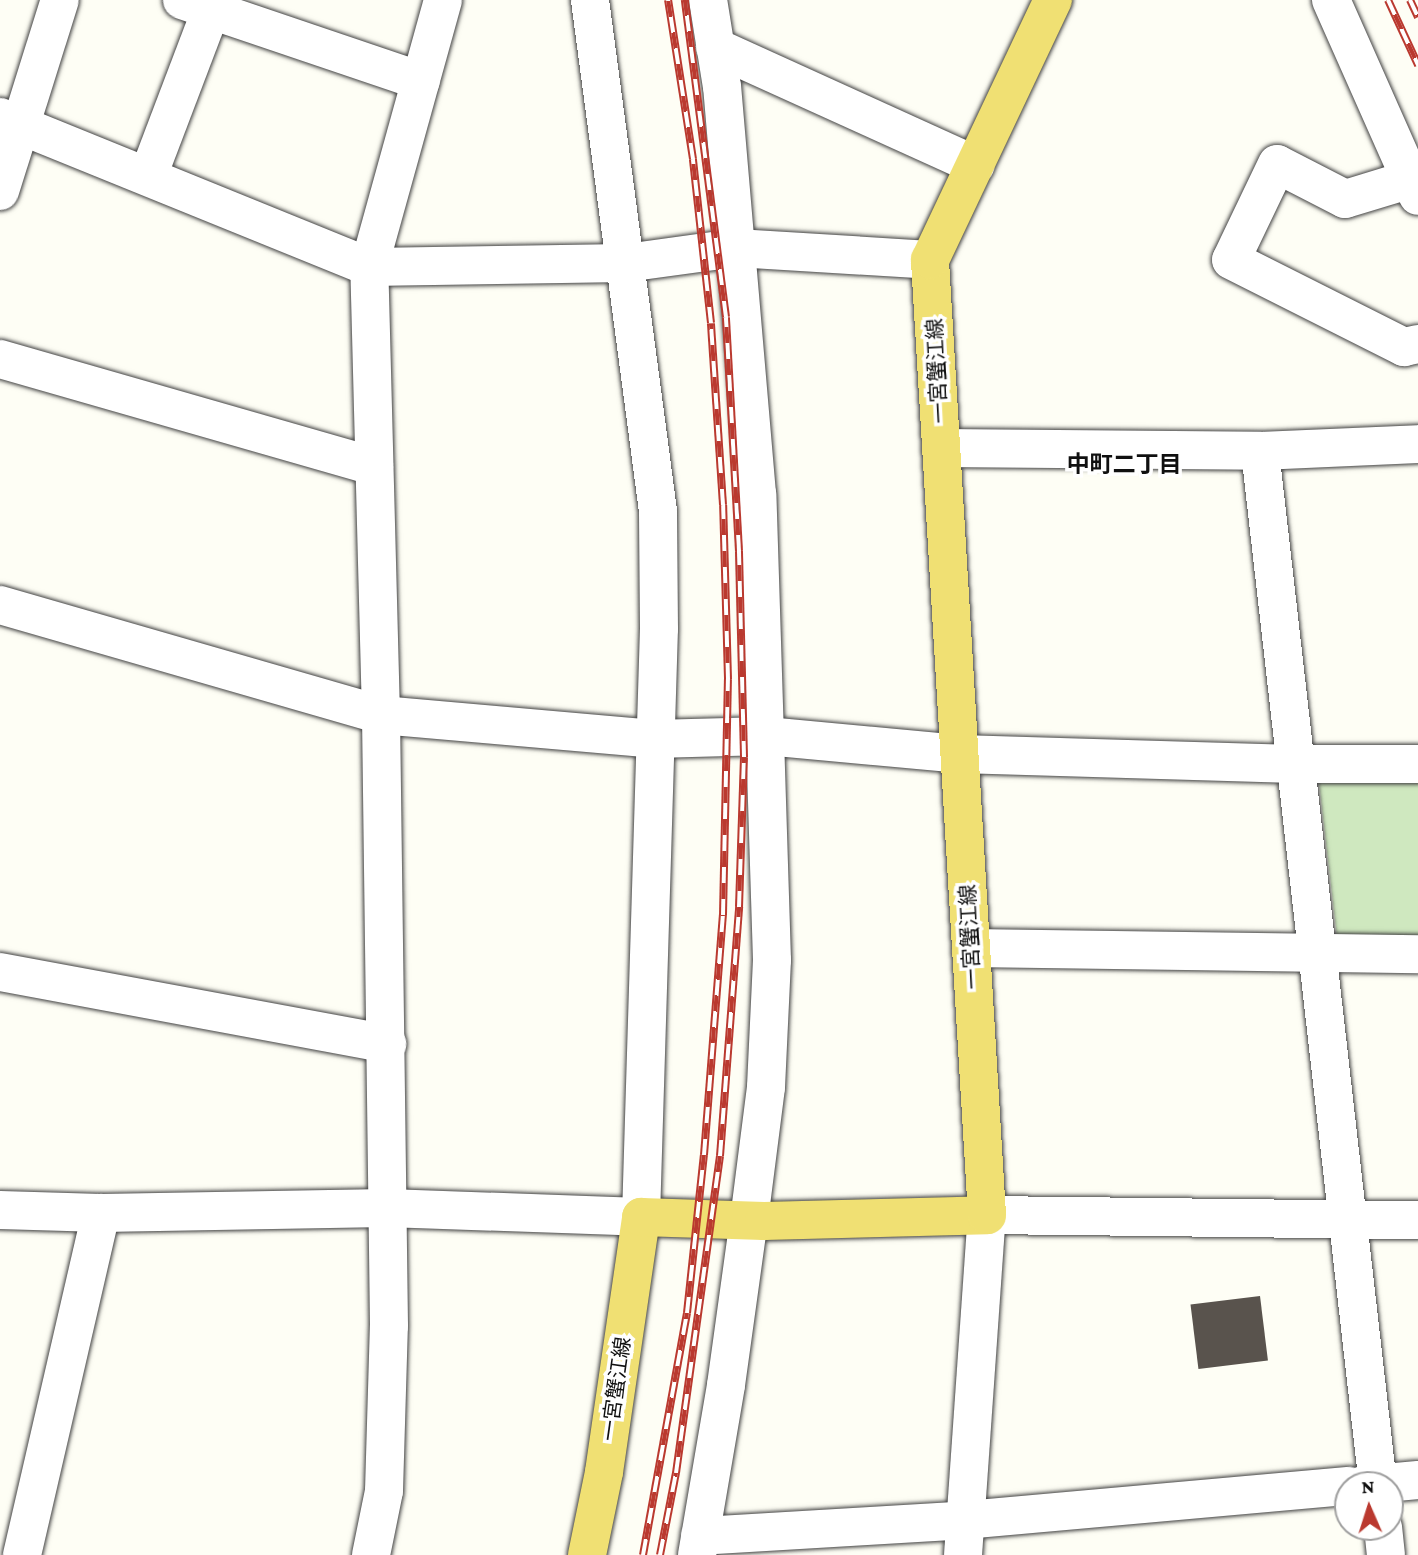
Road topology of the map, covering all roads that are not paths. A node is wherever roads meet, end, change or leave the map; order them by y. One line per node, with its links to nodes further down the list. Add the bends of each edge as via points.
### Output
1 (60, 0): 10 (street)
2 (443, 0): 9 (street)
3 (590, 0): 17 (street)
4 (708, 0): 8 (street)
5 (1331, 0): 13 (street)
6 (1050, 1): 11 (main road, 一宮蟹江線)
7 (196, 5): 9 (street); 12 (street)
8 (715, 47): 11 (street); 15 (street)
9 (421, 81): 18 (street)
10 (11, 120): 12 (street); 14 (street)
11 (975, 165): 16 (main road, 一宮蟹江線)
12 (148, 176): 18 (street)
13 (1414, 187): 19 (street, via 1345,199 1277,164 1231,260 1404,347)
14 (0, 191)
15 (736, 248): 16 (street); 17 (street); 27 (street, via 757,494)
16 (930, 260): 22 (main road, 一宮蟹江線)
17 (626, 262): 18 (street); 28 (street, via 658,511)
18 (369, 267): 24 (street)
19 (1418, 344)
20 (0, 359): 24 (street)
21 (1418, 444): 23 (street)
22 (941, 448): 23 (street); 29 (main road, 一宮蟹江線)
23 (1260, 451): 30 (street)
24 (374, 466): 26 (street)
25 (0, 605): 26 (street)
26 (381, 715): 28 (street); 36 (street)
27 (766, 736): 28 (street); 29 (street); 42 (street, via 772,960 766,1087)
28 (654, 739): 41 (street)
29 (959, 754): 30 (street); 32 (main road, 一宮蟹江線)
30 (1295, 764): 31 (street); 33 (street)
31 (1418, 764)
32 (971, 948): 33 (street); 40 (main road, 一宮蟹江線)
33 (1318, 953): 34 (street); 44 (street)
34 (1418, 954)
35 (0, 972): 36 (street)
36 (387, 1044): 37 (street)
37 (387, 1208): 39 (street); 41 (street); 50 (street, via 384,1491)
38 (0, 1210): 39 (street)
39 (101, 1213): 49 (street)
40 (987, 1216): 42 (main road); 44 (street); 47 (street)
41 (641, 1217): 42 (main road); 51 (main road, 一宮蟹江線, via 604,1472)
42 (749, 1220): 48 (street)
43 (1418, 1220): 44 (street)
44 (1350, 1221): 45 (street)
45 (1366, 1471)
46 (1334, 1489): 47 (street)
47 (965, 1537): 48 (street)
48 (698, 1546)
49 (22, 1555)
50 (371, 1555)
51 (587, 1555)

